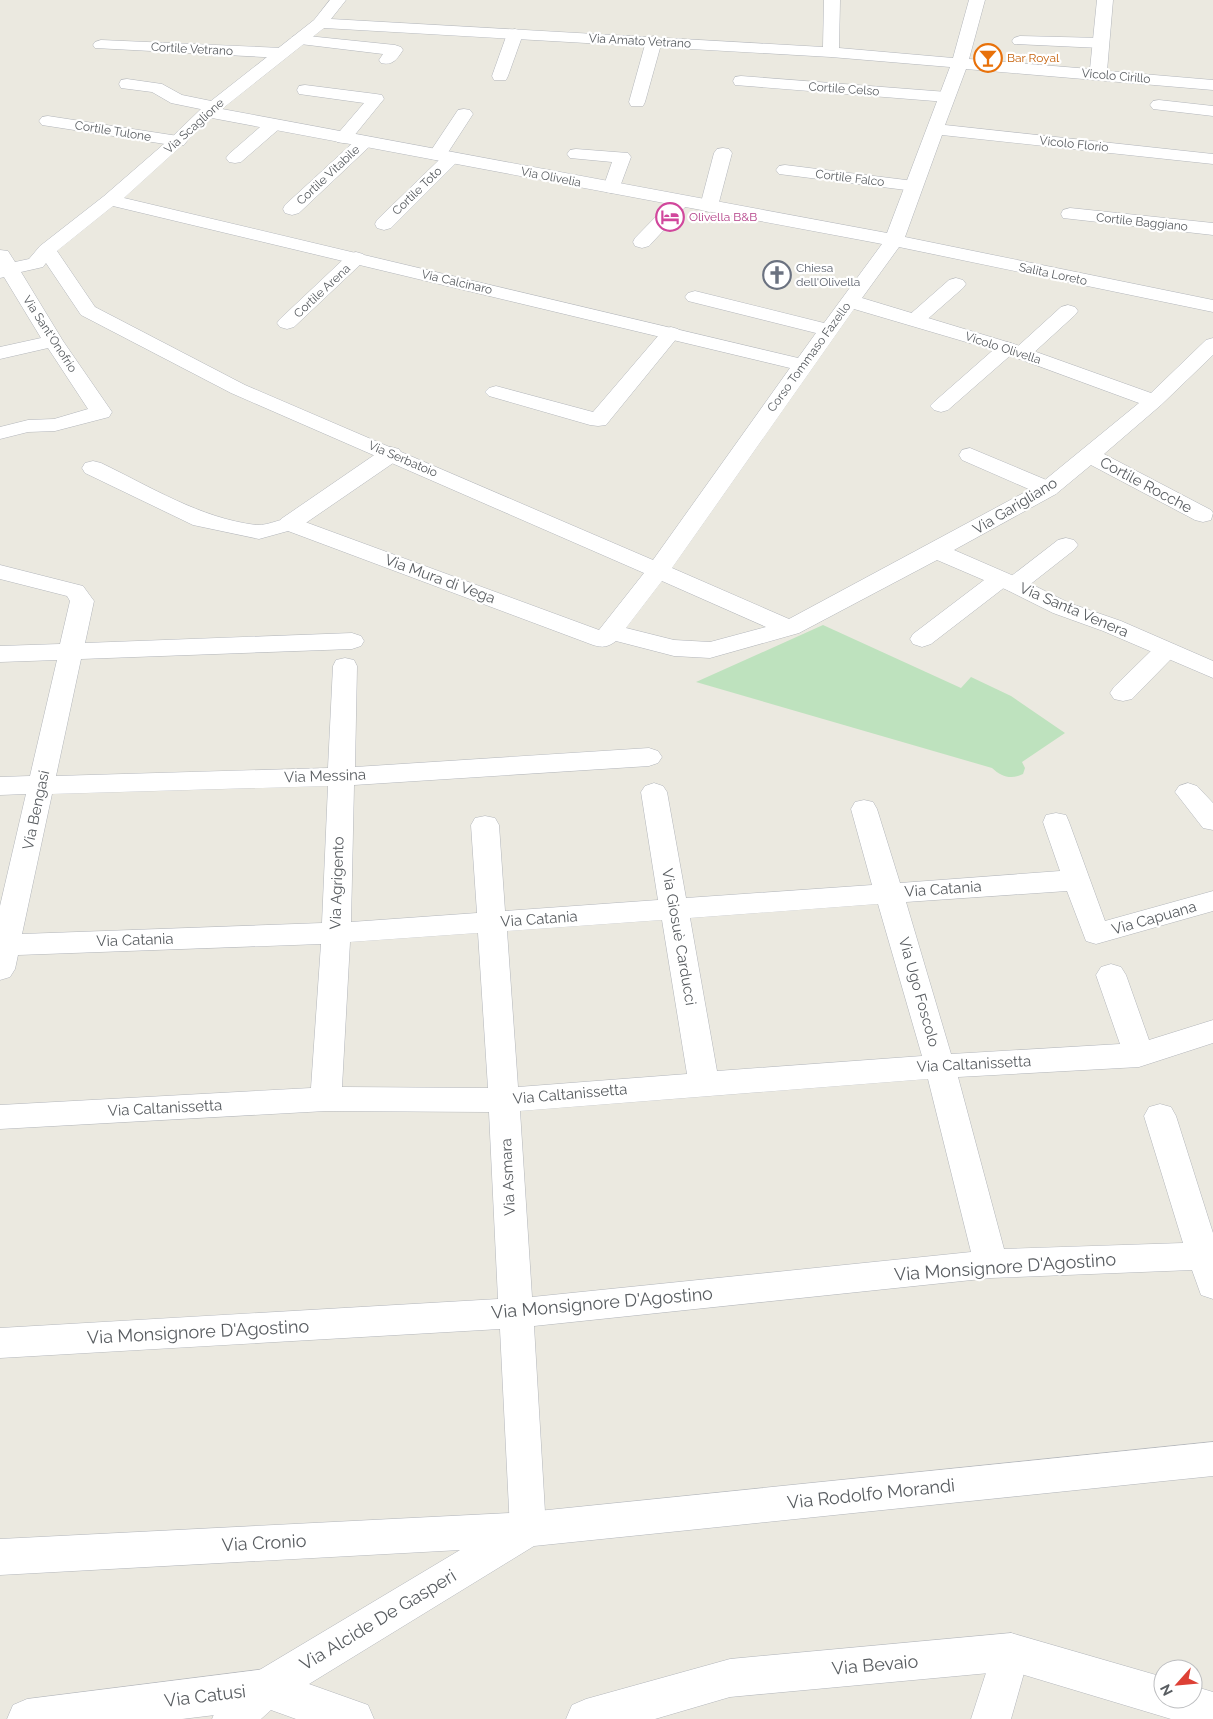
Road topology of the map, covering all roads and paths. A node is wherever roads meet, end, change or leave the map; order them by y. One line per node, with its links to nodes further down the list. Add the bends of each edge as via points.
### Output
1 (331, 0): 2 (street)
2 (338, 0): 6 (street, Via Scaglione)
3 (832, 0): 13 (street)
4 (977, 0): 16 (street, Corso Tommaso Fazello)
5 (1105, 0): 11 (street)
6 (320, 23): 7 (street, Via Amato Vetrano); 8 (street, Via Scaglione)
7 (515, 34): 9 (street, Via Amato Vetrano); 18 (street)
8 (298, 40): 14 (street, Via Scaglione); 15 (street, via 395,50)
9 (654, 41): 13 (street, Via Amato Vetrano); 24 (street)
10 (1020, 41): 11 (street)
11 (1101, 43): 17 (street)
12 (101, 45): 14 (street, Cortile Vetrano)
13 (831, 52): 16 (street, Via Amato Vetrano)
14 (282, 53): 26 (street, Via Scaglione)
15 (387, 60)
16 (959, 64): 17 (street, Vicolo Cirillo); 23 (street, Corso Tommaso Fazello)
17 (1098, 75): 21 (street, Vicolo Cirillo)
18 (500, 76)
19 (741, 81): 23 (street, Cortile Celso)
20 (127, 84): 26 (street, Via Olivelia, via 156,88)
21 (1213, 85)
22 (305, 90): 32 (street, via 376,99)
23 (947, 97): 31 (street, Corso Tommaso Fazello)
24 (637, 102)
25 (1159, 104): 27 (street)
26 (212, 109): 30 (street, Via Olivelia); 33 (street, Via Scaglione)
27 (1213, 111)
28 (464, 114): 37 (street, Cortile Toto)
29 (48, 121): 33 (street, Cortile Tulone)
30 (273, 125): 32 (street, Via Olivelia); 38 (street)
31 (935, 129): 39 (street, Vicolo Florio); 42 (street, Corso Tommaso Fazello)
32 (344, 138): 34 (street, Via Olivelia)
33 (178, 141): 45 (street, Via Scaglione)
34 (364, 142): 37 (street, Via Olivelia); 48 (street, Cortile Vitabile)
35 (576, 154): 43 (street, via 622,157)
36 (723, 154): 47 (street)
37 (444, 157): 41 (street, Via Olivelia); 50 (street, Cortile Toto)
38 (235, 158)
39 (1213, 158)
40 (786, 170): 42 (street, Cortile Falco)
41 (544, 175): 43 (street, Via Olivelia); 44 (street)
42 (914, 186): 52 (street, Corso Tommaso Fazello)
43 (612, 188): 46 (street, Via Olivelia)
44 (530, 192)
45 (110, 200): 54 (street, Via Scaglione); 55 (street, Via Calcinaro)
46 (681, 201): 47 (street, Via Olivelia); 53 (street)
47 (709, 206): 52 (street, Via Olivelia)
48 (292, 209)
49 (1070, 214): 51 (street, Cortile Baggiano)
50 (384, 224)
51 (1213, 229)
52 (894, 241): 59 (street, Corso Tommaso Fazello); 60 (street, Salita Loreto)
53 (642, 242)
54 (47, 250): 56 (street, Via Scaglione, via 36,263); 75 (street, Via Serbatoio, via 88,311 238,389)
55 (356, 258): 63 (street, Cortile Arena); 65 (street, Via Calcinaro)
56 (3, 265): 66 (street, Via Sant'Onofrio)
57 (956, 284): 62 (street)
58 (695, 297): 64 (street)
59 (850, 300): 62 (street, Vicolo Olivella); 64 (street, Corso Tommaso Fazello)
60 (1213, 306)
61 (1068, 311): 68 (street)
62 (915, 320): 68 (street, Vicolo Olivella)
63 (287, 323)
64 (829, 330): 70 (street, Corso Tommaso Fazello)
65 (671, 333): 70 (street, Via Calcinaro); 71 (street, via 598,420)
66 (53, 341): 69 (street); 74 (street, Via Sant'Onofrio, via 102,412 55,425 28,426)
67 (1213, 344): 72 (street, Via Garigliano)
68 (1015, 350): 72 (street, Vicolo Olivella); 73 (street)
69 (0, 353)
70 (803, 364): 84 (street, Corso Tommaso Fazello)
71 (496, 392)
72 (1154, 401): 77 (street, Via Garigliano)
73 (941, 406)
74 (0, 433)
75 (391, 454): 81 (street); 84 (street, Via Serbatoio)
76 (970, 455): 79 (street)
77 (1090, 455): 79 (street, Via Garigliano); 80 (street, Cortile Rocche)
78 (94, 468): 81 (street, via 201,520 259,532)
79 (1048, 489): 83 (street, Via Garigliano)
80 (1203, 515)
81 (289, 524): 88 (street, Via Mura di Vega, via 602,640)
82 (1066, 545): 86 (street)
83 (934, 550): 86 (street, Via Santa Venera); 87 (street, Via Garigliano)
84 (659, 569): 87 (street, Via Serbatoio); 88 (street, Corso Tommaso Fazello)
85 (0, 572): 90 (street, Via Bengasi, via 76,591 82,601)
86 (1007, 582): 89 (street); 91 (street, Via Santa Venera, via 1061,608)
87 (790, 628): 88 (street, Via Mura di Vega, via 710,650 674,648)
88 (611, 632)
89 (922, 639)
90 (70, 650): 92 (street, Via Agrigento); 96 (street, Via Agrigento, via 349,653); 97 (street, Via Bengasi)
91 (1166, 650): 93 (street, Via Santa Venera); 94 (street)
92 (0, 654)
93 (1213, 670)
94 (1123, 693)
95 (649, 757): 96 (street, Via Messina)
96 (340, 777): 97 (street, Via Messina); 110 (street, Via Agrigento)
97 (42, 784): 98 (street, Via Messina); 111 (street, Via Bengasi)
98 (0, 786)
99 (654, 792): 108 (street, Via Giosuè Carducci)
100 (1188, 792): 102 (street)
101 (864, 809): 106 (street, Via Ugo Foscolo)
102 (1213, 821)
103 (1056, 822): 105 (street)
104 (485, 825): 109 (street, Via Asmara)
105 (1077, 880): 106 (street, Via Catania); 107 (street, Via Capuana, via 1096,934)
106 (890, 893): 108 (street, Via Catania); 115 (street, Via Ugo Foscolo)
107 (1213, 901)
108 (673, 909): 109 (street, Via Catania); 116 (street, Via Giosuè Carducci)
109 (490, 922): 110 (street, Via Catania); 118 (street, Via Asmara)
110 (336, 933): 111 (street, Via Catania); 117 (street, Via Agrigento)
111 (2, 953)
112 (1111, 975): 114 (street)
113 (1213, 1031): 114 (street, Via Caltanissetta)
114 (1139, 1055): 115 (street, Via Caltanissetta)
115 (940, 1066): 116 (street, Via Caltanissetta); 121 (street, Via Ugo Foscolo)
116 (704, 1083): 118 (street, Via Caltanissetta)
117 (326, 1099): 118 (street, Via Caltanissetta); 119 (street, Via Caltanissetta)
118 (504, 1100): 123 (street, Via Asmara)
119 (0, 1116)
120 (1160, 1116): 122 (street)
121 (991, 1264): 122 (street, Via Monsignore D'Agostino); 123 (street, Via Monsignore D'Agostino)
122 (1210, 1264)
123 (515, 1313): 124 (street, Via Monsignore D'Agostino); 126 (street, Via Asmara)
124 (0, 1343)
125 (1213, 1459): 126 (street, Via Rodolfo Morandi)
126 (528, 1529): 127 (street, Via Cronio); 129 (street, Via Alcide De Gasperi)
127 (0, 1557)
128 (1011, 1652): 130 (street, Via Bevaio); 134 (street, Via Bevaio, via 730,1678); 135 (street)
129 (265, 1688): 131 (street, Via Catusi); 132 (street, Via Alcide De Gasperi); 133 (street)
130 (1153, 1694)
131 (27, 1719)
132 (232, 1719)
133 (354, 1719)
134 (586, 1719)
135 (991, 1719)

